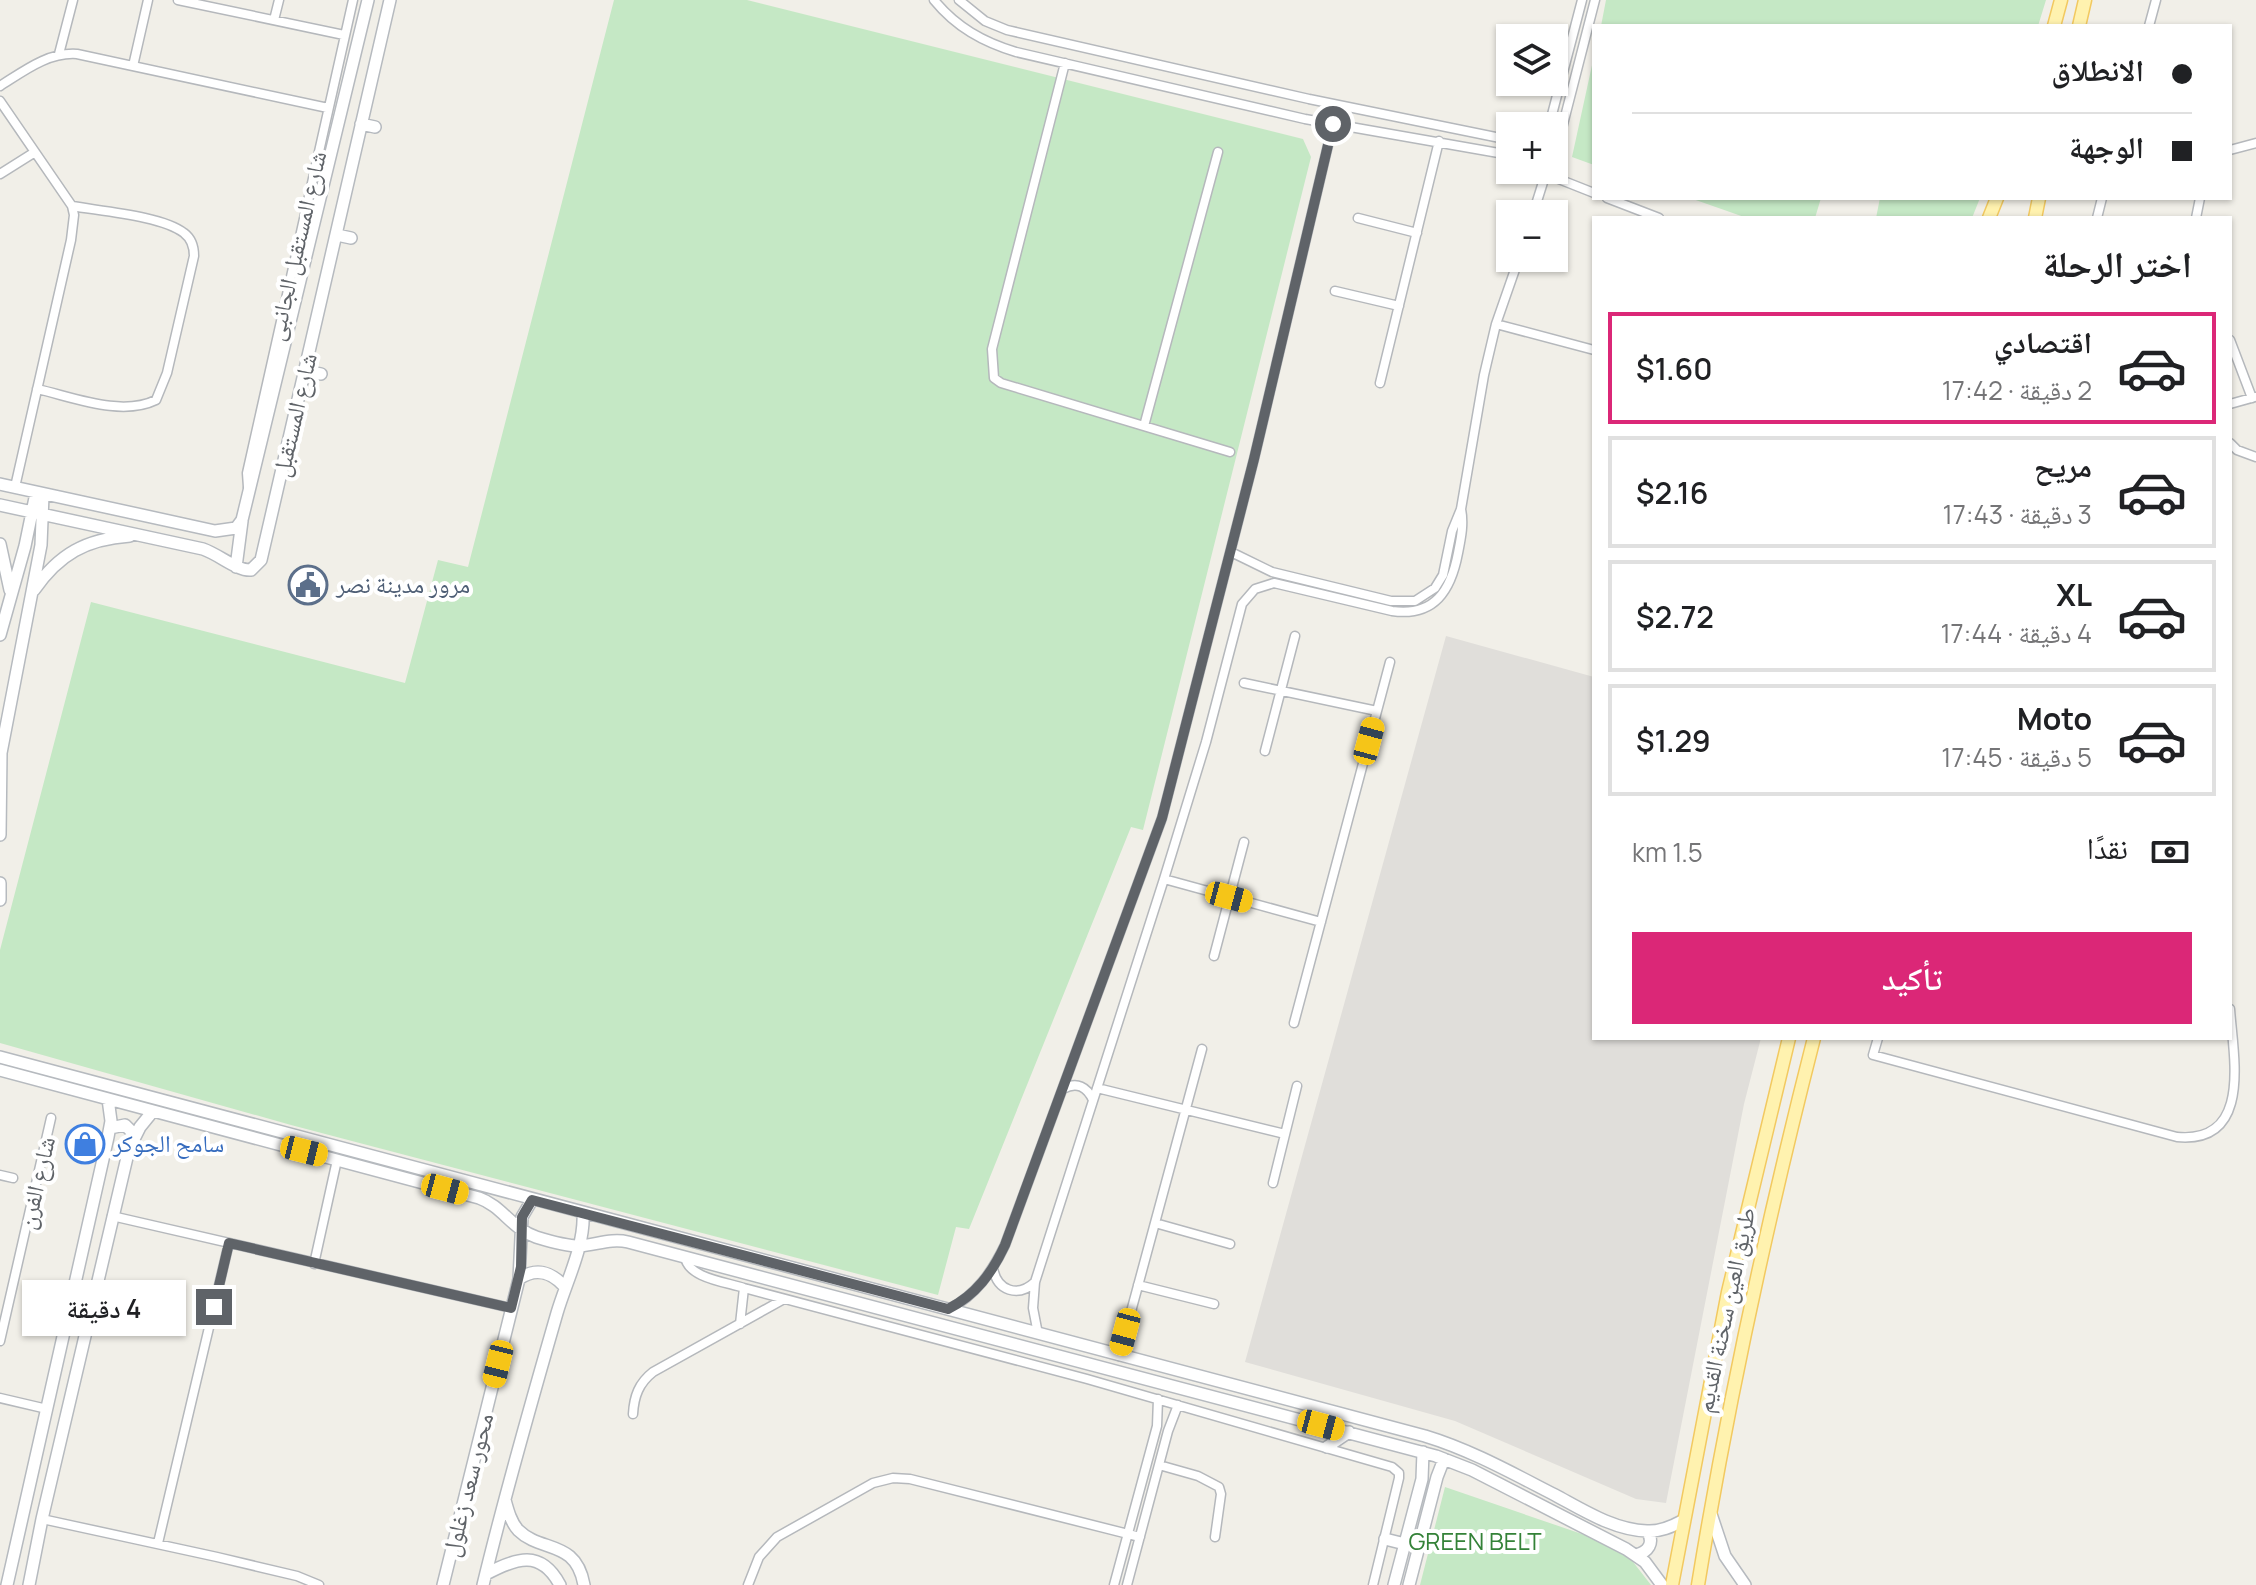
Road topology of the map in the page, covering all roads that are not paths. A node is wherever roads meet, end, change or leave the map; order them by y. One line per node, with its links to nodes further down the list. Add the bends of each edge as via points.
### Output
1 (73, 0): 20 (street)
2 (148, 0): 22 (street)
3 (178, 0): 15 (street)
4 (279, 0): 15 (street)
5 (353, 0): 19 (street, شارع المستقبل الجانبى)
6 (368, 0): 43 (main road, شارع المستقبل)
7 (390, 0): 31 (main road, شارع المستقبل)
8 (934, 0): 21 (street, via 980,39)
9 (959, 0): 24 (street, via 985,21 1007,30)
10 (1582, 0): 28 (street)
11 (1595, 0): 29 (street)
12 (2061, 0): 16 (main road)
13 (2085, 0): 17 (main road)
14 (2156, 0): 18 (street)
15 (274, 20): 19 (street)
16 (2055, 24)
17 (2079, 24)
18 (2150, 24)
19 (344, 35): 27 (street, شارع المستقبل الجانبى)
20 (59, 54): 22 (street); 23 (street)
21 (1065, 63): 30 (street); 66 (street, via 992,349 992,370 1001,383)
22 (133, 66): 27 (street)
23 (0, 86)
24 (1309, 99): 26 (street); 30 (street)
25 (0, 101): 39 (street)
26 (1348, 106): 33 (street, via 1353,114); 35 (street)
27 (328, 108): 72 (street, شارع المستقبل الجانبى, via 247,473)
28 (1553, 112)
29 (1564, 112)
30 (1305, 119): 32 (street)
31 (361, 124): 34 (main road); 45 (main road, شارع المستقبل)
32 (1333, 124): 33 (street); 80 (street)
33 (1347, 125): 36 (street)
34 (375, 127)
35 (1496, 137)
36 (1439, 141): 41 (street); 51 (street)
37 (2256, 143): 38 (street)
38 (2232, 149)
39 (35, 152): 42 (street); 48 (street)
40 (1218, 152): 66 (street)
41 (1496, 152)
42 (0, 174)
43 (324, 184): 45 (main road); 72 (main road, شارع المستقبل)
44 (1568, 184): 46 (street)
45 (346, 188): 52 (main road, شارع المستقبل)
46 (1592, 192)
47 (1612, 200): 49 (street)
48 (72, 206): 63 (street, via 73,231); 63 (street, via 176,228 189,237 194,256 156,400 126,408)
49 (1654, 216)
50 (1358, 218): 51 (street)
51 (1417, 233): 56 (street)
52 (337, 235): 53 (main road); 60 (main road, شارع المستقبل)
53 (351, 238)
54 (1514, 272): 57 (street)
55 (1335, 291): 56 (street)
56 (1399, 306): 62 (street)
57 (1496, 324): 59 (street); 75 (street)
58 (2232, 345): 64 (street)
59 (1592, 349)
60 (306, 371): 61 (main road); 81 (main road, شارع المستقبل, via 261,560 251,570)
61 (321, 374)
62 (1380, 383)
63 (37, 389): 71 (street)
64 (2254, 398): 65 (street)
65 (2232, 404)
66 (1144, 426): 68 (street)
67 (2232, 445): 69 (street)
68 (1230, 452)
69 (2256, 457)
70 (0, 484): 71 (main road)
71 (15, 487): 73 (main road)
72 (251, 492): 77 (main road, شارع المستقبل)
73 (40, 494): 76 (main road); 77 (main road, via 215,531 236,528)
74 (0, 505): 76 (main road)
75 (1461, 509): 82 (street, via 1443,575 1435,588 1415,601 1391,601); 83 (street, via 1452,581 1443,595 1423,608 1399,612 1281,584)
76 (38, 513): 78 (main road); 84 (main road); 85 (main road, via 41,545)
77 (242, 520): 81 (main road, شارع المستقبل)
78 (140, 535): 81 (main road, via 219,554); 85 (main road, via 76,550 52,566)
79 (0, 544): 84 (main road)
80 (1231, 552): 82 (street); 111 (street, via 1162,818)
81 (236, 567)
82 (1264, 568): 83 (street)
83 (1261, 586): 95 (street, via 1242,604)
84 (11, 595): 86 (main road)
85 (29, 597): 93 (main road, via 1,753)
86 (0, 635)
87 (1295, 636): 90 (street)
88 (1390, 662): 91 (street)
89 (1244, 683): 90 (street)
90 (1281, 691): 91 (street); 92 (street)
91 (1377, 711): 99 (street)
92 (1265, 751)
93 (0, 835)
94 (1244, 842): 97 (street)
95 (1164, 879): 97 (street); 110 (street)
96 (0, 883): 98 (main road)
97 (1229, 897): 99 (street); 100 (street)
98 (0, 900)
99 (1321, 922): 101 (street)
100 (1214, 956)
101 (1294, 1023)
102 (1789, 1040): 163 (main road, طريق العين سخنة القديم, via 1728,1292)
103 (1813, 1040): 161 (main road, طريق العين سخنة القديم, via 1781,1165)
104 (1877, 1040): 105 (street, via 1873,1055 2192,1137 2214,1129 2232,1104)
105 (2232, 1040)
106 (1202, 1049): 114 (street)
107 (0, 1057): 124 (main road)
108 (0, 1070): 112 (main road)
109 (1297, 1086): 118 (street)
110 (1097, 1088): 113 (street); 114 (street)
111 (1062, 1089): 113 (street, via 1081,1086); 134 (street)
112 (108, 1099): 115 (main road); 117 (main road)
113 (1093, 1101): 136 (street)
114 (1185, 1109): 118 (street); 127 (street)
115 (153, 1111): 119 (main road); 120 (main road)
116 (51, 1118): 141 (street, شارع الفرن)
117 (110, 1128): 119 (main road, via 125,1125); 153 (main road)
118 (1285, 1134): 123 (street)
119 (135, 1135): 126 (main road)
120 (337, 1160): 128 (main road, via 486,1201); 133 (street)
121 (0, 1175): 122 (street)
122 (13, 1178)
123 (1273, 1183)
124 (532, 1200): 125 (main road); 128 (main road, محور سعد زغلول, via 522,1217)
125 (583, 1213): 131 (main road, محور سعد زغلول); 145 (main road)
126 (112, 1216): 129 (street); 162 (main road)
127 (1155, 1223): 130 (street); 137 (street)
128 (522, 1231): 131 (main road); 135 (main road, محور سعد زغلول)
129 (229, 1243): 133 (street); 169 (street)
130 (1230, 1244)
131 (578, 1246): 132 (main road, via 622,1240); 139 (main road, محور سعد زغلول)
132 (685, 1257): 140 (street, via 694,1272); 155 (main road)
133 (314, 1264): 144 (street)
134 (993, 1267): 136 (street, via 998,1282 1011,1291); 145 (street, via 974,1292)
135 (519, 1279): 139 (main road, via 544,1272); 144 (main road, محور سعد زغلول)
136 (1035, 1282): 147 (street)
137 (1138, 1285): 143 (street); 149 (street)
138 (0, 1286): 141 (street)
139 (564, 1286): 160 (main road, محور سعد زغلول)
140 (744, 1288): 142 (street); 146 (street)
141 (13, 1289): 148 (street, شارع الفرن)
142 (785, 1299): 146 (street); 151 (street)
143 (1214, 1304)
144 (511, 1308): 176 (main road, محور سعد زغلول)
145 (948, 1309): 147 (main road)
146 (740, 1324): 154 (street, via 644,1380)
147 (1038, 1334): 149 (main road)
148 (0, 1341)
149 (1119, 1356): 164 (main road, via 1443,1442 1599,1518)
150 (0, 1398): 153 (street)
151 (1158, 1399): 152 (street); 165 (street, via 1157,1426)
152 (1178, 1405): 156 (street); 159 (street)
153 (47, 1409): 173 (main road)
154 (633, 1414)
155 (1349, 1432): 156 (main road); 157 (main road)
156 (1327, 1447): 168 (street, via 1397,1469)
157 (1423, 1452): 158 (main road); 170 (main road, via 1422,1479)
158 (1444, 1459): 171 (main road); 184 (main road)
159 (1159, 1465): 166 (street); 167 (street, via 1219,1487)
160 (504, 1497): 172 (main road, محور سعد زغلول); 178 (main road, via 517,1528 571,1558)
161 (1710, 1510): 187 (main road, طريق العين سخنة القديم); 188 (main road, via 1725,1556)
162 (42, 1519): 169 (street); 174 (main road)
163 (1682, 1521): 164 (main road); 186 (main road, طريق العين سخنة القديم)
164 (1647, 1531): 171 (main road, via 1650,1546)
165 (1129, 1534): 166 (street); 179 (street, via 910,1479 887,1479 777,1537 759,1557); 180 (street)
166 (1140, 1537): 181 (street)
167 (1215, 1537)
168 (1385, 1539): 170 (main road); 182 (street)
169 (158, 1543): 175 (street)
170 (1405, 1544): 183 (main road)
171 (1636, 1555): 185 (main road)
172 (484, 1580): 177 (main road, via 507,1563 532,1561 545,1564)
173 (7, 1585)
174 (29, 1585)
175 (319, 1585)
176 (443, 1585)
177 (560, 1585)
178 (584, 1585)
179 (748, 1585)
180 (1114, 1585)
181 (1127, 1585)
182 (1373, 1585)
183 (1394, 1585)
184 (1409, 1585)
185 (1662, 1585)
186 (1672, 1585)
187 (1698, 1585)
188 (1745, 1585)

